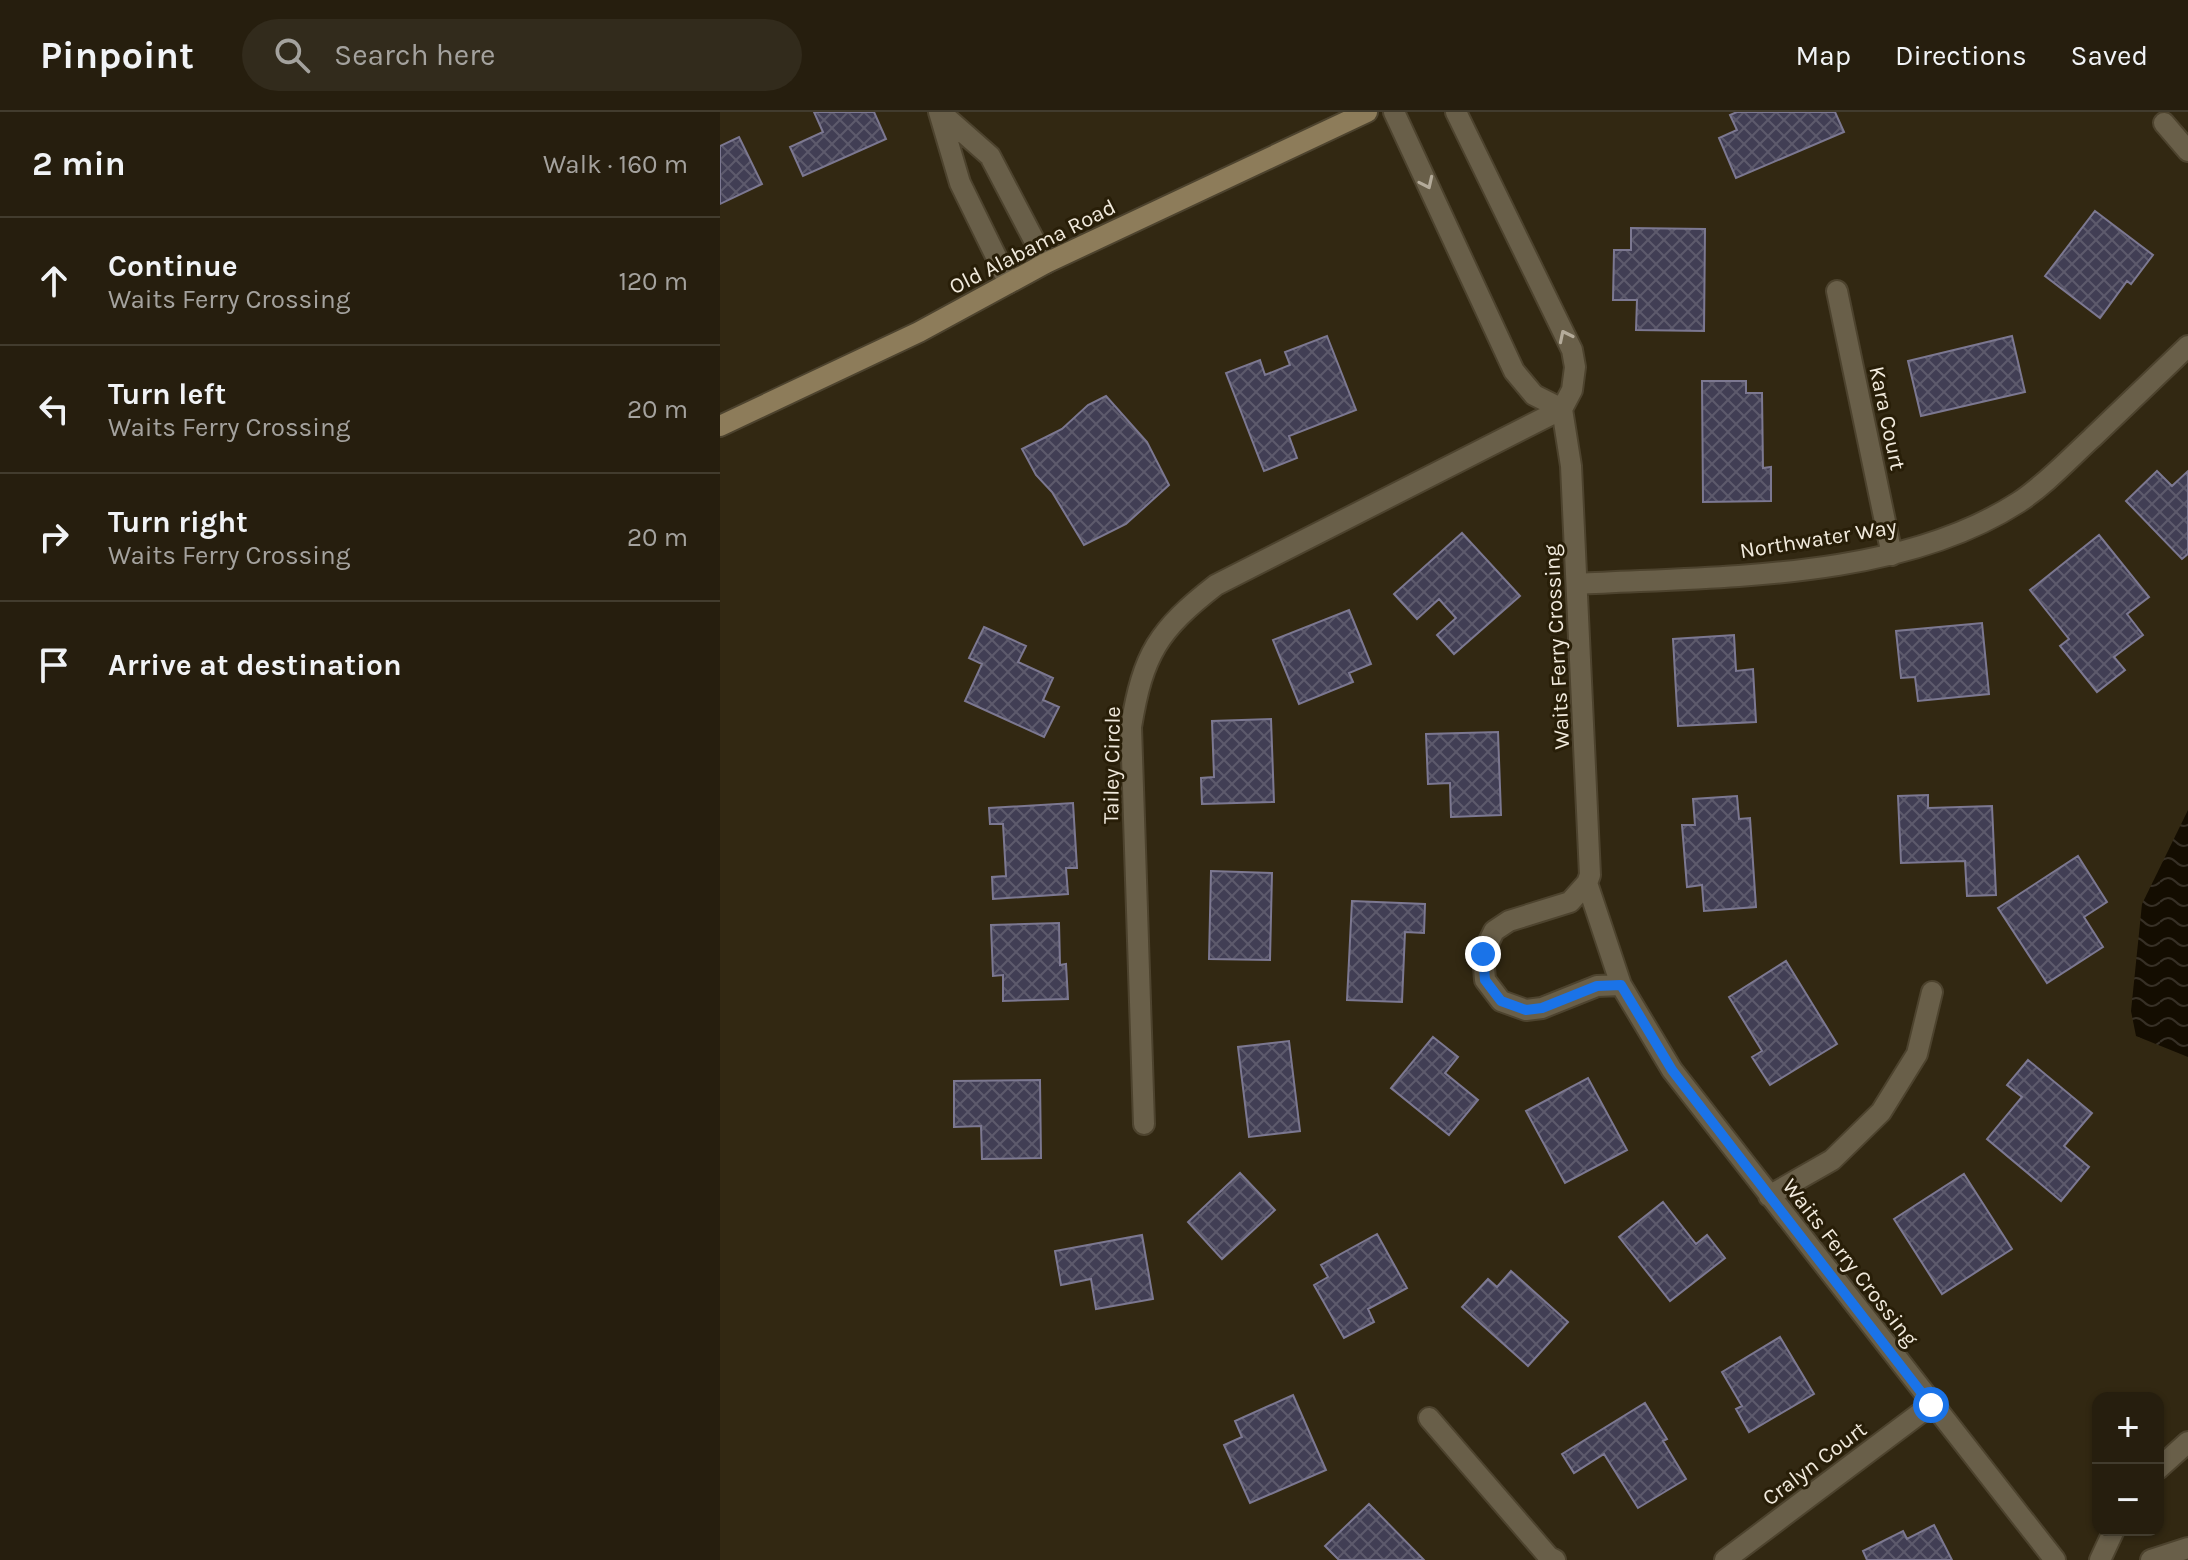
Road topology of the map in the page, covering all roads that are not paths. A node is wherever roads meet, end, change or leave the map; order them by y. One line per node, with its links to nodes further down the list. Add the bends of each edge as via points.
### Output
1 (939, 112): 7 (street, via 990,156); 8 (street, via 960,183)
2 (1367, 112): 7 (main road, Old Alabama Road)
3 (1394, 112): 11 (street, one-way to 11, via 1514,371 1534,395)
4 (1456, 112): 11 (street, Waits Ferry Crossing, one-way to 4, via 1572,390 1572,350)
5 (2164, 123): 6 (street)
6 (2188, 151)
7 (1046, 263): 8 (main road, Old Alabama Road)
8 (1009, 283): 12 (main road, Old Alabama Road, via 919,332)
9 (1837, 291): 13 (street, Kara Court)
10 (2188, 346): 13 (street, Northwater Way, via 2020,501 1986,520)
11 (1562, 409): 14 (street, Waits Ferry Crossing, via 1571,466); 18 (street, Tailey Circle, via 1216,585 1181,612 1154,646 1138,684 1131,727)
12 (720, 426)
13 (1892, 555): 14 (street, Northwater Way, via 1768,574)
14 (1577, 584): 15 (street, Waits Ferry Crossing)
15 (1587, 883): 16 (street, Waits Ferry Crossing); 16 (street, via 1570,902 1494,931 1483,954 1485,980 1501,1001 1526,1010 1597,986)
16 (1621, 985): 19 (street, Waits Ferry Crossing, via 1672,1070)
17 (1932, 992): 19 (street, via 1917,1054 1881,1112 1832,1160)
18 (1144, 1124)
19 (1769, 1196): 20 (street, Waits Ferry Crossing)
20 (1931, 1405): 27 (street, Cralyn Court); 28 (street, Waits Ferry Crossing)
21 (1429, 1418): 26 (street)
22 (2188, 1442): 23 (street)
23 (2164, 1464)
24 (2111, 1536): 29 (street)
25 (2188, 1548): 30 (street)
26 (1555, 1560)
27 (1725, 1560)
28 (2055, 1560)
29 (2100, 1560)
30 (2151, 1560)

